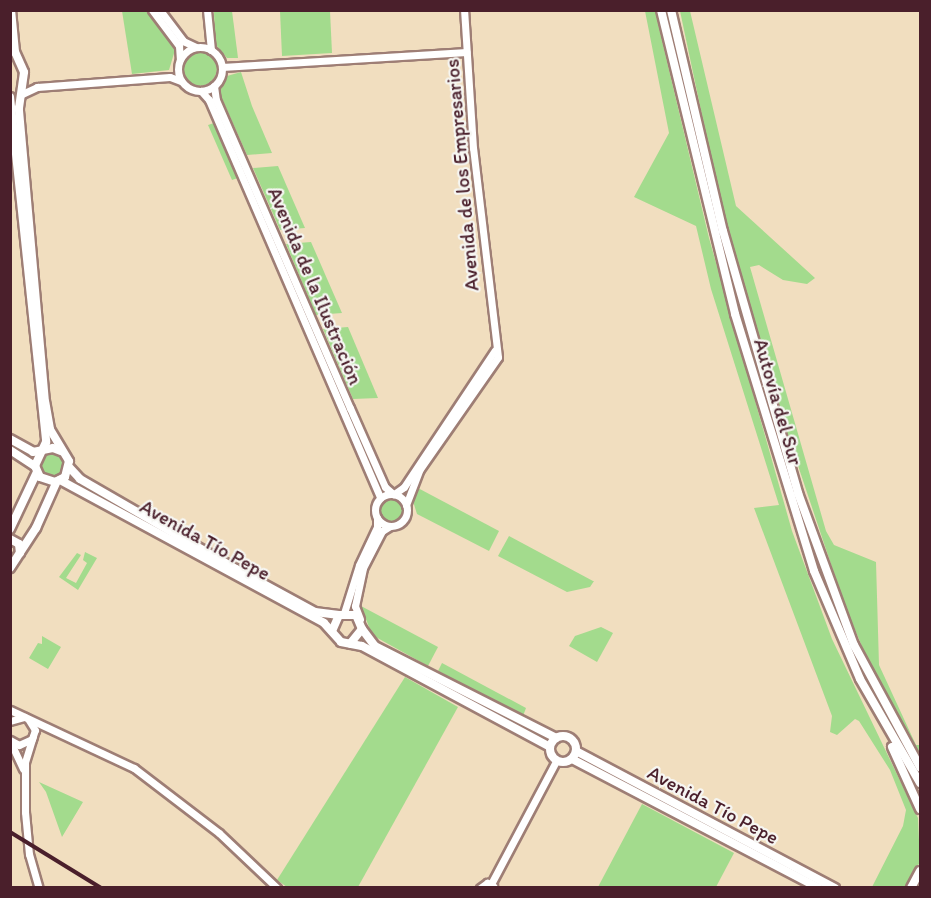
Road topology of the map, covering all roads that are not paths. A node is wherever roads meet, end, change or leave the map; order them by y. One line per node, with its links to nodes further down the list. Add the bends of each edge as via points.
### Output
1 (11, 10): 14 (main road)
2 (152, 10): 13 (street, via 179,46)
3 (160, 10): 9 (street, via 183,41)
4 (207, 10): 8 (street)
5 (464, 10): 11 (street, Avenida de los Empresarios)
6 (662, 10): 47 (highway, Autovía del Sur, via 709,216 770,434 826,602)
7 (673, 13): 58 (highway, Autovía del Sur, via 723,231 798,494 854,645)
8 (208, 37): 9 (street); 10 (street)
9 (197, 47): 10 (street); 13 (street)
10 (211, 50): 15 (street)
11 (467, 52): 15 (street); 25 (street, Avenida de los Empresarios, via 473,148)
12 (10, 57): 14 (main road)
13 (180, 59): 16 (street)
14 (20, 60): 17 (main road)
15 (222, 67): 20 (street)
16 (178, 68): 18 (street); 19 (street)
17 (25, 76): 21 (street); 23 (main road)
18 (170, 77): 19 (street); 21 (street)
19 (181, 81): 22 (street)
20 (214, 86): 22 (street); 33 (street, Avenida de la Ilustración, via 216,100 353,416 385,487)
21 (34, 88): 23 (street)
22 (201, 91): 34 (street, Avenida de la Ilustración, via 209,100)
23 (22, 94): 24 (main road); 29 (main road, via 20,113 45,402 50,429)
24 (10, 97): 28 (main road, via 46,438)
25 (495, 336): 33 (street, Avenida de los Empresarios, via 491,361 424,451 404,487); 35 (street, Avenida de los Empresarios, via 495,366 420,469)
26 (10, 439): 28 (main road, via 33,452)
27 (10, 450): 31 (main road)
28 (42, 452): 29 (main road, via 52,448); 31 (main road)
29 (63, 452): 30 (main road)
30 (69, 467): 32 (main road); 42 (main road, Avenida Tío Pepe, via 80,479 315,612)
31 (36, 469): 32 (main road, via 44,480); 38 (main road)
32 (58, 481): 40 (main road, via 42,518); 44 (main road, Avenida Tío Pepe, via 324,623)
33 (394, 494): 34 (street); 35 (street)
34 (380, 498): 36 (street, via 375,509)
35 (406, 505): 37 (street, via 403,520)
36 (377, 518): 37 (street); 42 (street, via 377,527)
37 (390, 526): 43 (street, via 382,531 363,568 355,606)
38 (10, 529)
39 (10, 539): 40 (main road, via 19,544)
40 (19, 555): 41 (main road)
41 (10, 568)
42 (341, 614): 43 (main road, via 356,615); 44 (main road)
43 (362, 625): 45 (main road); 52 (main road, via 375,645)
44 (332, 631): 45 (main road, via 337,640)
45 (350, 644): 54 (main road, via 375,653)
46 (10, 710): 48 (street)
47 (876, 711): 60 (highway, Autovía del Sur); 61 (highway)
48 (26, 718): 49 (street); 50 (street); 51 (street)
49 (10, 721)
50 (53, 729): 51 (street, via 38,730); 65 (street, via 146,776 219,833)
51 (34, 736): 53 (street, via 24,744); 59 (street)
52 (556, 738): 54 (main road); 55 (main road, via 570,738)
53 (10, 741): 59 (street)
54 (550, 747): 57 (main road)
55 (576, 751): 56 (main road); 68 (main road, Avenida Tío Pepe)
56 (572, 759): 57 (main road); 67 (main road, Avenida Tío Pepe)
57 (556, 761): 63 (street)
58 (921, 767)
59 (24, 772): 64 (street, via 27,837)
60 (921, 783)
61 (921, 808)
62 (921, 871): 69 (highway)
63 (493, 886): 66 (street)
64 (39, 888)
65 (277, 888)
66 (480, 888)
67 (819, 888)
68 (835, 888)
69 (911, 888)

